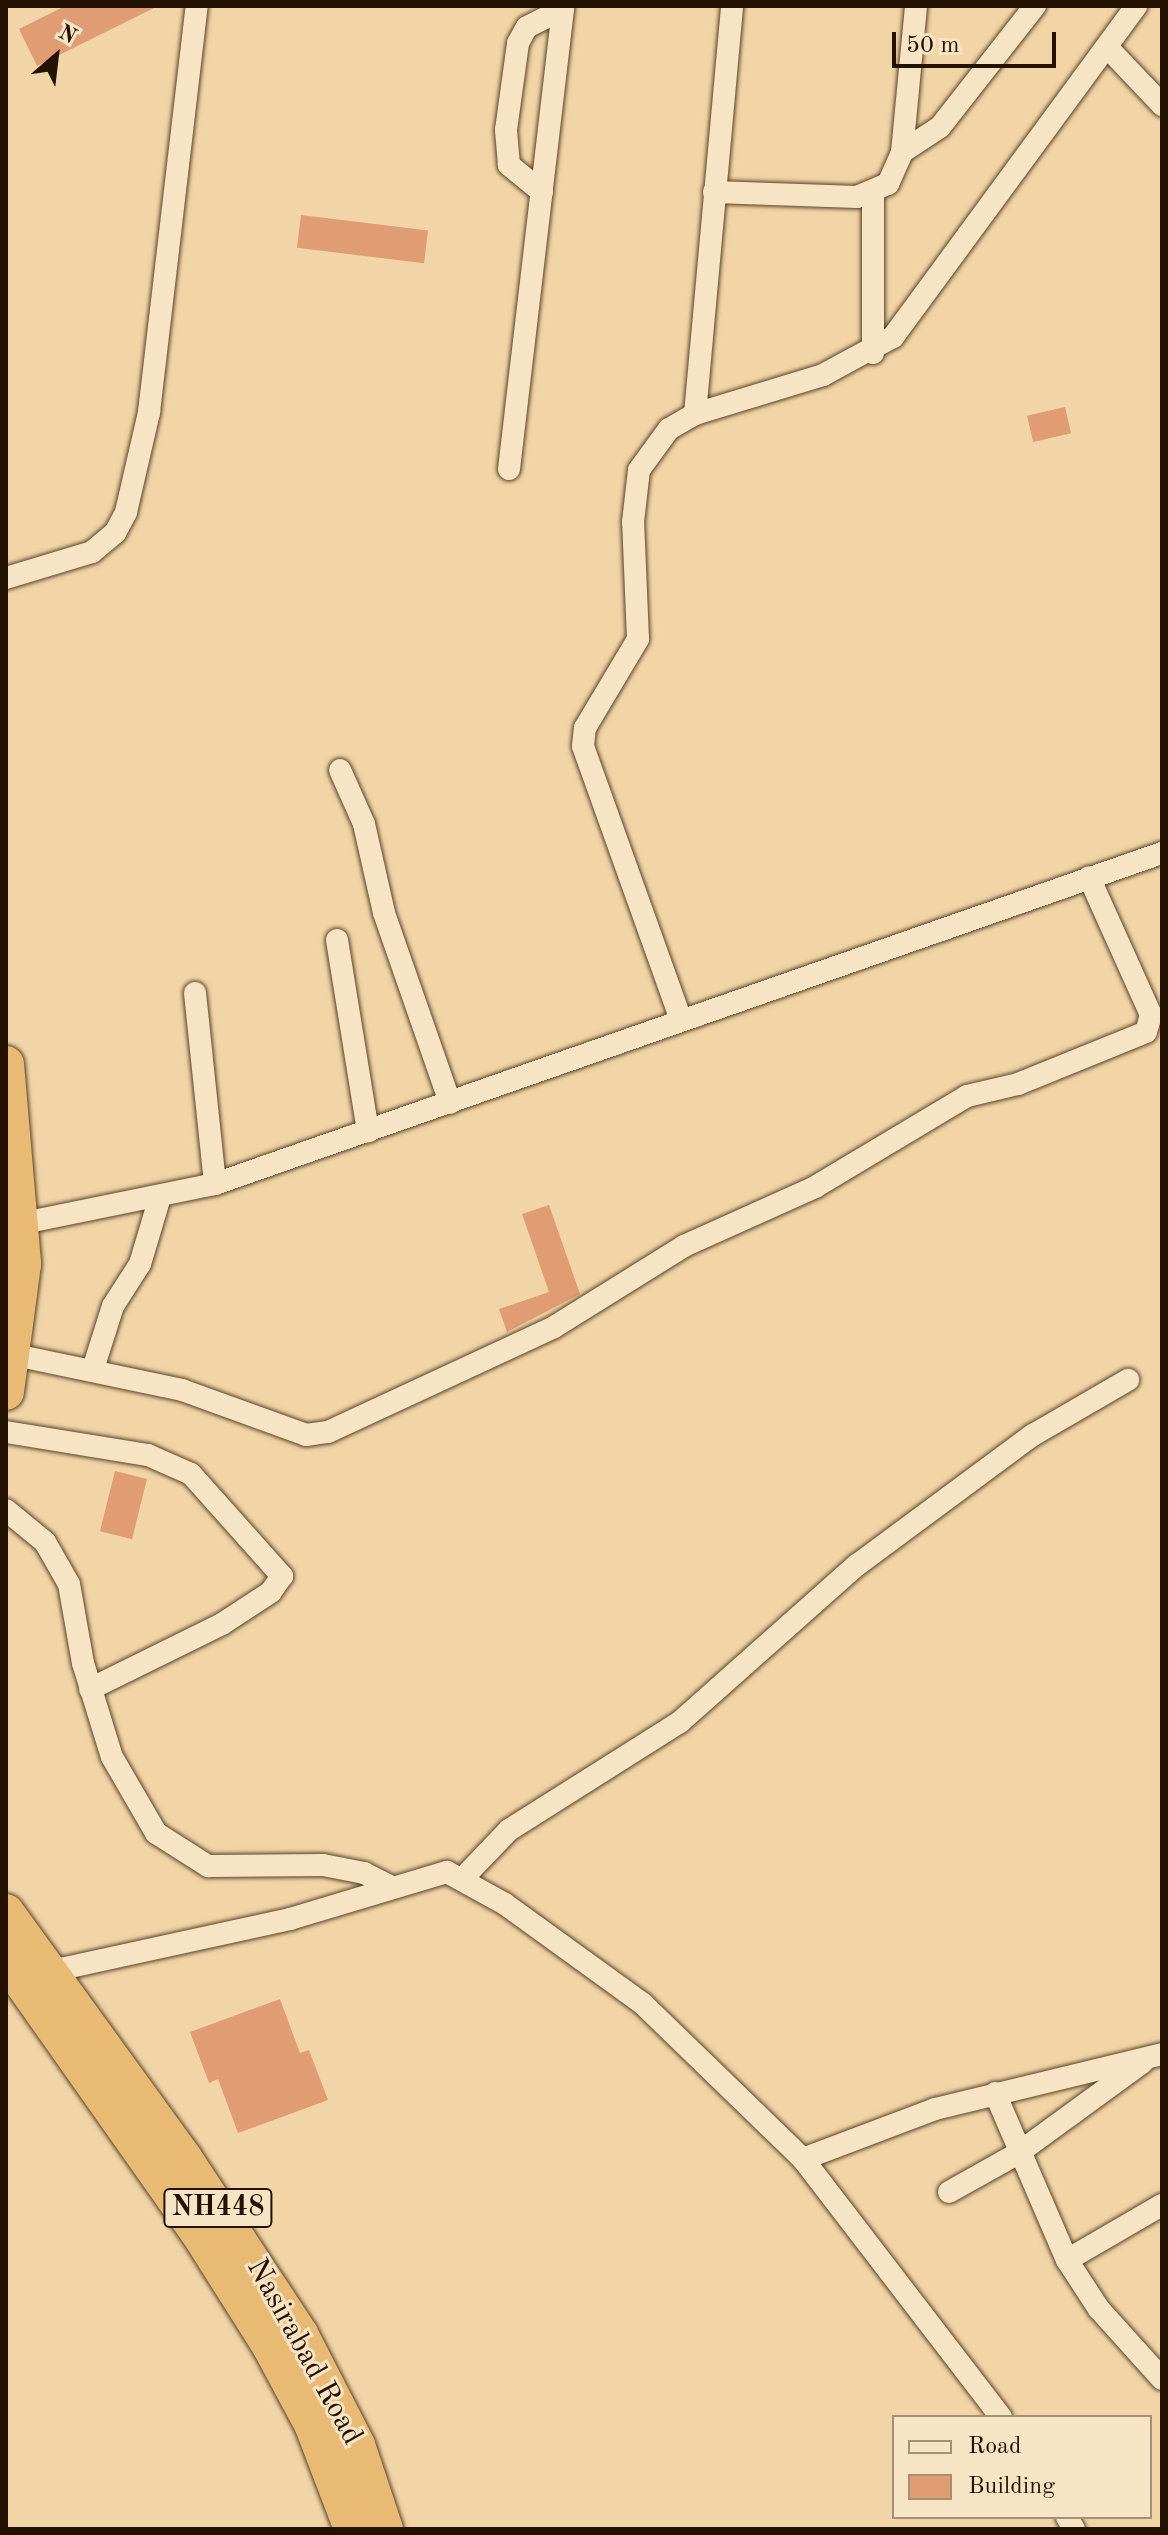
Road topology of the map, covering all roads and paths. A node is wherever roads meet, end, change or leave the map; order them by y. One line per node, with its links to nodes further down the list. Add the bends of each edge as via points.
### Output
1 (197, 6): 16 (street, via 149,412 126,512 115,533 92,552)
2 (732, 6): 11 (street)
3 (916, 6): 9 (street)
4 (1035, 6): 9 (street, via 940,127)
5 (1136, 6): 7 (street)
6 (563, 8): 10 (street); 10 (street, via 527,27 518,43 506,130 509,165)
7 (1108, 48): 8 (street); 13 (street, via 908,320)
8 (1162, 105)
9 (902, 152): 12 (street, via 888,184)
10 (542, 192): 15 (street)
11 (714, 192): 12 (street); 14 (street)
12 (873, 195): 13 (street)
13 (873, 353): 14 (street, via 823,375)
14 (695, 414): 22 (street, via 669,429 639,470 633,522 638,639 585,728 583,746)
15 (509, 469)
16 (6, 578)
17 (340, 770): 24 (street, via 355,797 384,913)
18 (1162, 853): 19 (street)
19 (1089, 877): 22 (street); 30 (street, via 1151,1015 1146,1032 1018,1084 967,1096 815,1187 684,1246 554,1327 319,1435)
20 (337, 940): 25 (street)
21 (195, 993): 26 (street)
22 (681, 1020): 24 (street)
23 (6, 1064): 28 (highway)
24 (450, 1103): 25 (street)
25 (368, 1132): 26 (street)
26 (215, 1184): 27 (street)
27 (160, 1197): 28 (street); 30 (street, via 140,1264 113,1306)
28 (23, 1223): 29 (highway)
29 (15, 1355): 30 (street); 32 (highway)
30 (93, 1369)
31 (1128, 1380): 36 (street, via 1033,1435 857,1565 680,1722 509,1830)
32 (6, 1392)
33 (6, 1432): 35 (street, via 148,1455 191,1474 282,1576 271,1592 222,1624)
34 (6, 1510): 35 (street, via 45,1542 69,1584)
35 (90, 1689): 37 (street, via 112,1757 142,1815 190,1859 230,1869 343,1867)
36 (463, 1878): 37 (street, via 436,1872); 44 (street, via 643,2004)
37 (391, 1887): 40 (street, via 290,1919)
38 (6, 1912): 40 (highway, Nasirabad Road / NH448)
39 (6, 1960): 50 (highway, Nasirabad Road / NH448, via 198,2232 270,2346 312,2424)
40 (47, 1972): 51 (highway, Nasirabad Road / NH448, via 184,2158 300,2334 357,2445)
41 (1156, 2056): 42 (street); 43 (street)
42 (995, 2093): 43 (street); 44 (street)
43 (1017, 2154): 45 (street); 47 (street)
44 (803, 2159): 49 (street)
45 (949, 2192)
46 (1162, 2205): 47 (street)
47 (1067, 2260): 48 (street, via 1099,2309)
48 (1162, 2379)
49 (999, 2415)
50 (352, 2529)
51 (385, 2529)

